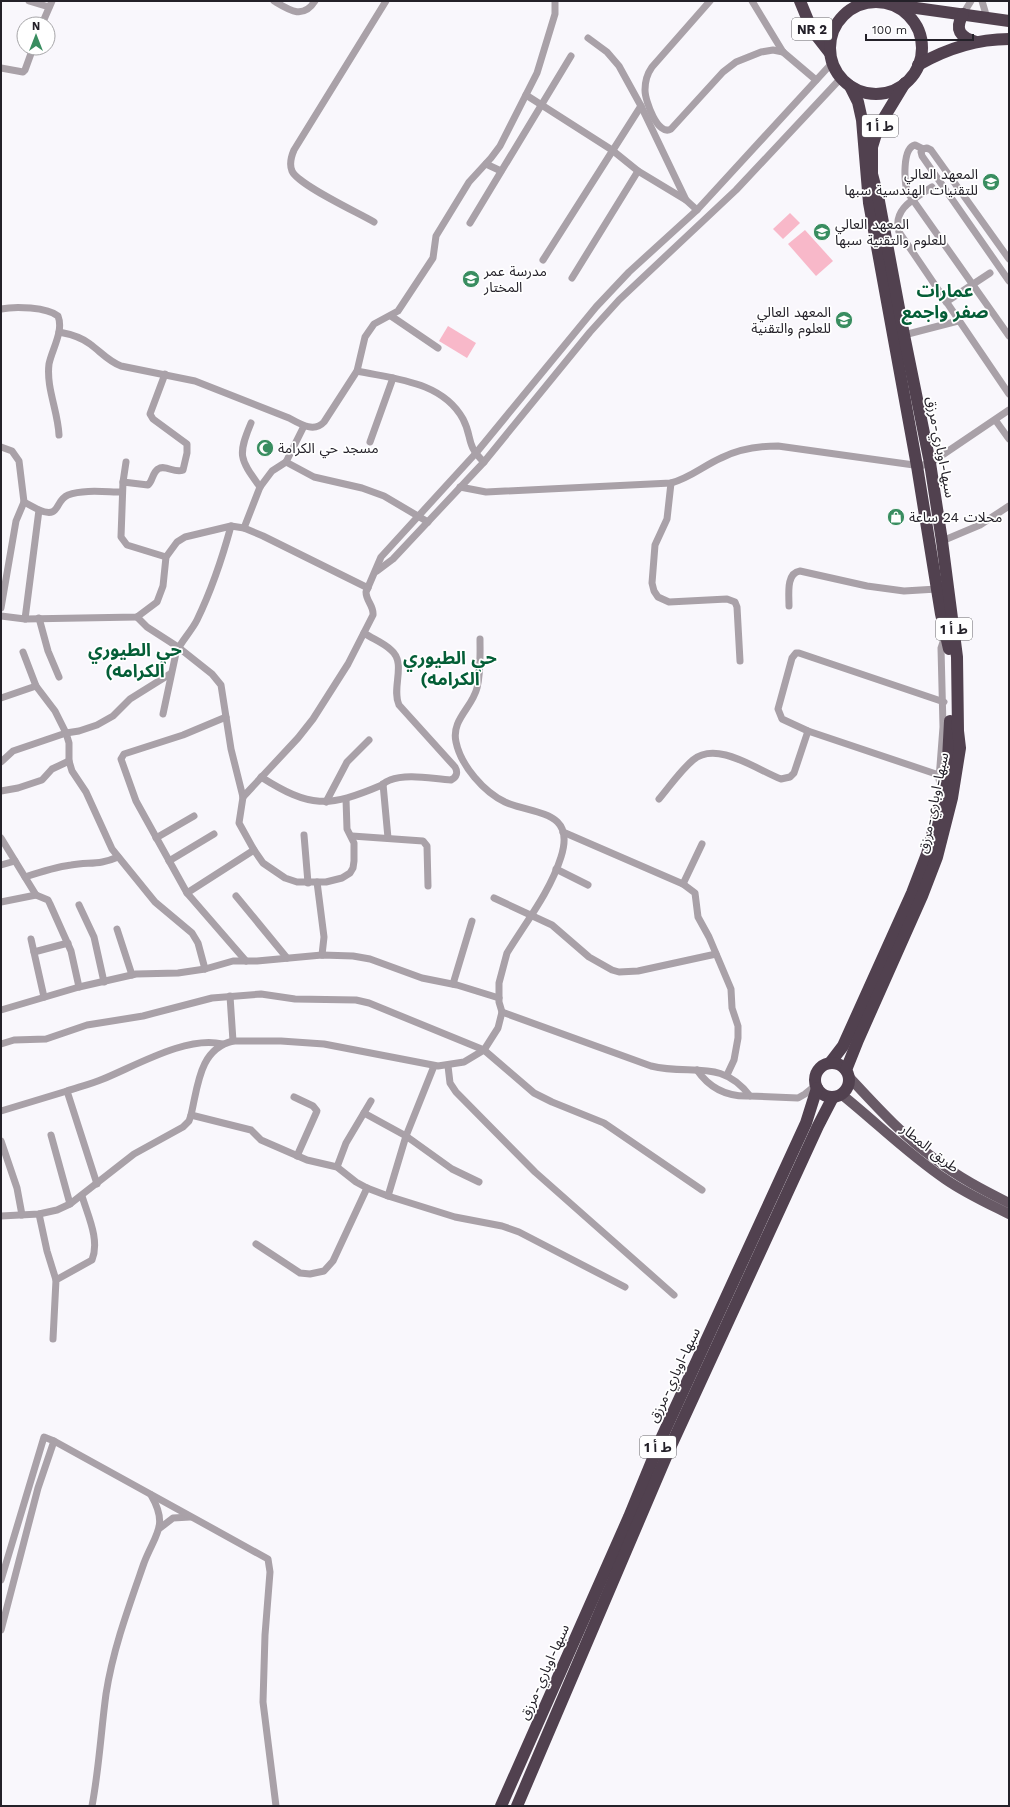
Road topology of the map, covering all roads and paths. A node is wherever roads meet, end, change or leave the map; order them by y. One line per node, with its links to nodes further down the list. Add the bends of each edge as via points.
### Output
1 (29, 1): 14 (street)
2 (274, 1): 3 (street, via 288,10 299,12 310,8)
3 (315, 1)
4 (386, 1): 47 (street, via 294,150 290,164 293,173 302,182)
5 (547, 1): 6 (street)
6 (554, 1): 32 (street, via 555,14 543,56)
7 (710, 1): 22 (street, via 647,75 647,103 663,130 671,129 723,72 736,62 761,52)
8 (752, 1): 22 (street)
9 (800, 1): 25 (highway, NR 2, via 812,30)
10 (971, 1): 15 (street)
11 (982, 1): 17 (street)
12 (873, 2): 13 (highway); 25 (highway, via 856,7 841,18 832,34)
13 (886, 3): 15 (highway); 26 (highway, via 906,13 915,24 922,44)
14 (50, 4): 16 (street)
15 (963, 14): 17 (highway); 21 (highway, via 958,24 961,34)
16 (45, 16)
17 (987, 18): 18 (highway)
18 (1009, 21)
19 (588, 38): 34 (street, via 616,62)
20 (1009, 39): 21 (highway)
21 (976, 42): 26 (highway, via 944,52)
22 (783, 52): 29 (street)
23 (30, 56): 27 (street, via 23,72)
24 (571, 56): 33 (street)
25 (831, 58): 28 (highway); 29 (street)
26 (918, 65): 30 (highway)
27 (1, 68)
28 (841, 78): 31 (highway); 43 (street)
29 (816, 80): 41 (street)
30 (905, 83): 31 (highway, via 894,90 881,93 868,93); 40 (highway, سبها-اوباري-مرزق / ط أ 1, via 876,134)
31 (850, 86): 40 (highway, سبها-اوباري-مرزق / ط أ 1, via 858,102 862,120)
32 (526, 95): 33 (street); 37 (street, via 500,146)
33 (541, 104): 36 (street); 38 (street)
34 (641, 106): 36 (street); 44 (street)
35 (923, 149): 45 (street, via 915,145 908,151 905,181); 50 (street, via 931,150); 51 (street, via 922,156)
36 (612, 150): 39 (street); 49 (street)
37 (486, 164): 38 (street); 58 (street, via 469,182 436,236 431,261 398,311)
38 (501, 171): 48 (street)
39 (638, 171): 44 (street); 53 (street)
40 (869, 174): 61 (highway, سبها-اوباري-مرزق / ط أ 1, via 880,201); 81 (highway, سبها-اوباري-مرزق / ط أ 1, via 869,203)
41 (726, 180): 43 (street); 46 (street)
42 (932, 186): 45 (street)
43 (736, 190): 79 (street, via 619,300)
44 (686, 200): 46 (street)
45 (912, 200): 55 (street); 56 (street, via 904,205 899,213 899,232)
46 (697, 210): 76 (street, via 612,289)
47 (374, 222)
48 (470, 223)
49 (543, 260)
50 (1009, 260): 51 (street)
51 (1000, 268): 54 (street)
52 (990, 273): 55 (street)
53 (572, 278)
54 (1009, 281)
55 (974, 284): 56 (street); 62 (street)
56 (946, 302): 59 (street)
57 (1, 309): 60 (street, via 11,307 54,313 59,320)
58 (391, 316): 63 (street); 64 (street, via 374,324 365,337)
59 (958, 321): 61 (street); 67 (street)
60 (58, 332): 65 (street, via 80,338 121,366); 72 (street, via 49,364 49,374)
61 (904, 335): 80 (highway, سبها-اوباري-مرزق / ط أ 1)
62 (1009, 336)
63 (438, 348)
64 (357, 371): 66 (street); 71 (street, via 322,424)
65 (165, 374): 71 (street, via 195,381); 82 (street, via 150,414 187,444 183,470 178,472 162,467 158,469 148,486)
66 (393, 378): 74 (street); 76 (street, via 433,390 455,407 463,419 471,447)
67 (1009, 394)
68 (1009, 410): 69 (street)
69 (996, 421): 73 (street); 80 (street)
70 (251, 423): 84 (street, via 241,455 246,468)
71 (304, 426): 78 (street)
72 (59, 435)
73 (1009, 439)
74 (370, 442)
75 (1, 447): 87 (street, via 12,451 19,461)
76 (476, 453): 79 (street); 90 (street)
77 (126, 462): 82 (street)
78 (286, 462): 84 (street, via 272,471); 90 (street, via 314,477 384,496)
79 (484, 462): 85 (street)
80 (930, 463): 81 (street); 94 (highway, سبها-اوباري-مرزق / ط أ 1)
81 (917, 466): 83 (street, via 764,446 736,451 688,477); 98 (highway, سبها-اوباري-مرزق / ط أ 1)
82 (123, 482): 86 (street)
83 (671, 483): 85 (street, via 486,492); 110 (street, via 667,518 655,545 652,583 654,591 658,597 669,602 734,602 737,607)
84 (260, 487): 93 (street)
85 (460, 487): 91 (street)
86 (122, 492): 89 (street, via 86,492 69,495 53,512 47,514); 95 (street, via 120,530 123,541 127,545)
87 (24, 502): 89 (street); 100 (street, via 16,521)
88 (1009, 506): 94 (street, via 980,525)
89 (39, 510): 104 (street)
90 (419, 516): 91 (street); 96 (street, via 381,557)
91 (428, 522): 96 (street, via 393,559)
92 (231, 526): 93 (street); 95 (street, via 185,537 177,542); 108 (street, via 210,594 190,633)
93 (244, 528): 97 (street)
94 (942, 541): 187 (highway, سبها-اوباري-مرزق / ط أ 1, via 958,674 960,748 952,798 943,838 927,883)
95 (166, 557): 102 (street, via 161,593 156,602)
96 (377, 571): 97 (street)
97 (368, 588): 105 (street, via 366,598 374,612)
98 (937, 589): 99 (street, via 904,591 797,571 790,579); 106 (highway, سبها-اوباري-مرزق / ط أ 1)
99 (789, 606)
100 (1, 608)
101 (1, 616): 104 (street)
102 (136, 617): 103 (street); 108 (street)
103 (39, 618): 104 (street); 112 (street)
104 (25, 619)
105 (364, 633): 124 (street, via 314,719); 125 (street, via 387,646 396,655 396,694 399,704 455,767 457,773 451,780 404,778)
106 (947, 637): 115 (street, via 941,648); 127 (highway, سبها-اوباري-مرزق / ط أ 1, via 951,705 949,760)
107 (480, 639): 133 (street, via 478,687 456,727 458,749 472,774 491,792 513,805 547,814 557,822)
108 (178, 647): 111 (street); 117 (street, via 217,679 224,693)
109 (23, 652): 113 (street)
110 (740, 661)
111 (170, 674): 116 (street); 119 (street, via 130,699 106,721 85,730)
112 (59, 677)
113 (36, 686): 114 (street); 119 (street, via 56,712)
114 (1, 698)
115 (944, 702): 118 (street, via 796,653 792,658 778,712 784,720); 123 (street)
116 (163, 714)
117 (226, 718): 128 (street); 138 (street, via 122,757 130,788)
118 (808, 731): 123 (street); 130 (street, via 794,773 787,778 778,778 726,755 710,752 694,759)
119 (66, 733): 121 (street); 122 (street, via 14,751)
120 (369, 740): 131 (street, via 347,762)
121 (69, 761): 126 (street, via 52,769 42,780); 142 (street)
122 (1, 762)
123 (939, 775): 127 (street)
124 (261, 777): 128 (street); 131 (street, via 294,796 309,801)
125 (383, 784): 129 (street); 139 (street)
126 (1, 791)
127 (943, 795): 183 (highway, سبها-اوباري-مرزق / ط أ 1, via 933,835 912,893 843,1046)
128 (243, 797): 141 (street, via 239,823)
129 (346, 799): 131 (street); 136 (street, via 347,829)
130 (659, 799)
131 (326, 802)
132 (194, 816): 138 (street)
133 (563, 832): 146 (street, via 563,850); 150 (street)
134 (214, 834): 144 (street)
135 (304, 835): 149 (street)
136 (352, 836): 139 (street); 148 (street, via 354,861 350,873 336,880)
137 (1, 838): 143 (street)
138 (156, 838): 144 (street)
139 (388, 838): 152 (street, via 419,840 425,843)
140 (702, 844): 150 (street)
141 (254, 850): 149 (street, via 263,863 275,872 297,882); 153 (street)
142 (118, 858): 147 (street, via 98,864 57,868); 169 (street, via 156,902 192,933 198,943)
143 (14, 860): 145 (street); 147 (street)
144 (169, 861): 153 (street)
145 (1, 865)
146 (556, 869): 151 (street); 159 (street)
147 (25, 877): 154 (street)
148 (317, 882): 149 (street); 166 (street, via 324,937)
149 (308, 883)
150 (682, 884): 165 (street, via 695,892 698,917)
151 (588, 885)
152 (428, 886)
153 (187, 893): 168 (street)
154 (36, 894): 157 (street); 163 (street, via 48,900)
155 (236, 896): 167 (street)
156 (494, 898): 159 (street)
157 (1, 902)
158 (79, 905): 171 (street, via 92,930)
159 (531, 914): 165 (street, via 558,929 597,962 619,972 638,971); 176 (street, via 507,953 499,983)
160 (472, 921): 172 (street)
161 (117, 929): 170 (street)
162 (31, 939): 164 (street)
163 (68, 943): 164 (street); 173 (street)
164 (34, 952): 174 (street)
165 (716, 954): 188 (street, via 731,989 732,1008 738,1030 735,1055)
166 (322, 955): 167 (street); 172 (street, via 370,958 422,978)
167 (286, 958): 168 (street)
168 (246, 961): 169 (street, via 233,961)
169 (205, 969): 170 (street, via 178,974)
170 (132, 975): 171 (street)
171 (104, 982): 173 (street)
172 (453, 984): 176 (street)
173 (79, 987): 174 (street)
174 (44, 996): 177 (street)
175 (230, 996): 179 (street); 180 (street, via 212,998 143,1016 88,1025 46,1038 14,1040); 182 (street, via 261,994 295,999 356,1000)
176 (499, 998): 178 (street)
177 (1, 1009)
178 (502, 1012): 182 (street, via 498,1028); 186 (street, via 651,1066 676,1071)
179 (233, 1041): 181 (street); 184 (street, via 324,1044)
180 (1, 1044)
181 (222, 1044): 190 (street, via 189,1044); 197 (street, via 215,1048 205,1061)
182 (484, 1050): 185 (street, via 464,1062); 206 (street, via 534,1093 604,1123)
183 (830, 1063): 187 (highway, via 839,1064); 189 (highway, via 816,1072)
184 (434, 1066): 185 (street); 199 (street)
185 (448, 1066): 218 (street, via 450,1084 461,1097 536,1172)
186 (697, 1070): 188 (street); 192 (street, via 709,1084 724,1093)
187 (847, 1074): 191 (highway, via 847,1087); 209 (main road, طريق المطار, via 890,1120 935,1160 972,1184)
188 (727, 1075): 192 (street, via 740,1084)
189 (816, 1087): 191 (highway, via 826,1096); 192 (street, via 798,1098); 220 (highway, سبها-اوباري-مرزق / ط أ 1, via 806,1123)
190 (67, 1091): 195 (street); 204 (street)
191 (837, 1095): 212 (main road, طريق المطار, via 867,1115 946,1180); 222 (highway, سبها-اوباري-مرزق / ط أ 1, via 818,1126)
192 (750, 1096)
193 (294, 1097): 201 (street, via 313,1106 317,1112)
194 (371, 1101): 196 (street)
195 (1, 1111)
196 (364, 1113): 199 (street); 202 (street, via 346,1143)
197 (191, 1115): 201 (street, via 251,1130 261,1140); 204 (street, via 184,1127 134,1154)
198 (51, 1135): 210 (street)
199 (406, 1136): 203 (street, via 452,1169); 208 (street)
200 (1, 1141): 213 (street, via 17,1188)
201 (297, 1156): 202 (street)
202 (337, 1167): 205 (street)
203 (479, 1182)
204 (97, 1184): 207 (street)
205 (367, 1188): 208 (street); 215 (street, via 333,1261 324,1271 300,1273)
206 (702, 1190)
207 (82, 1196): 210 (street); 216 (street, via 95,1242 95,1251 92,1260)
208 (388, 1196): 217 (street, via 455,1217 519,1232)
209 (1009, 1203)
210 (70, 1204): 211 (street)
211 (39, 1214): 213 (street); 216 (street)
212 (1009, 1214)
213 (22, 1215): 214 (street)
214 (1, 1216)
215 (256, 1244)
216 (56, 1280): 219 (street)
217 (625, 1287)
218 (674, 1295)
219 (53, 1340)
220 (661, 1440): 222 (highway); 230 (highway, سبها-اوباري-مرزق / ط أ 1)
221 (54, 1441): 223 (street); 226 (street, via 44,1437); 227 (street, via 38,1488)
222 (669, 1450): 231 (highway, سبها-اوباري-مرزق / ط أ 1)
223 (151, 1495): 224 (street); 225 (street, via 160,1512)
224 (194, 1518): 225 (street, via 173,1518); 229 (street, via 262,1555 270,1564 264,1702)
225 (160, 1528): 228 (street, via 122,1625 106,1693)
226 (1, 1580)
227 (1, 1630)
228 (92, 1806)
229 (276, 1806)
230 (501, 1806)
231 (517, 1806)

